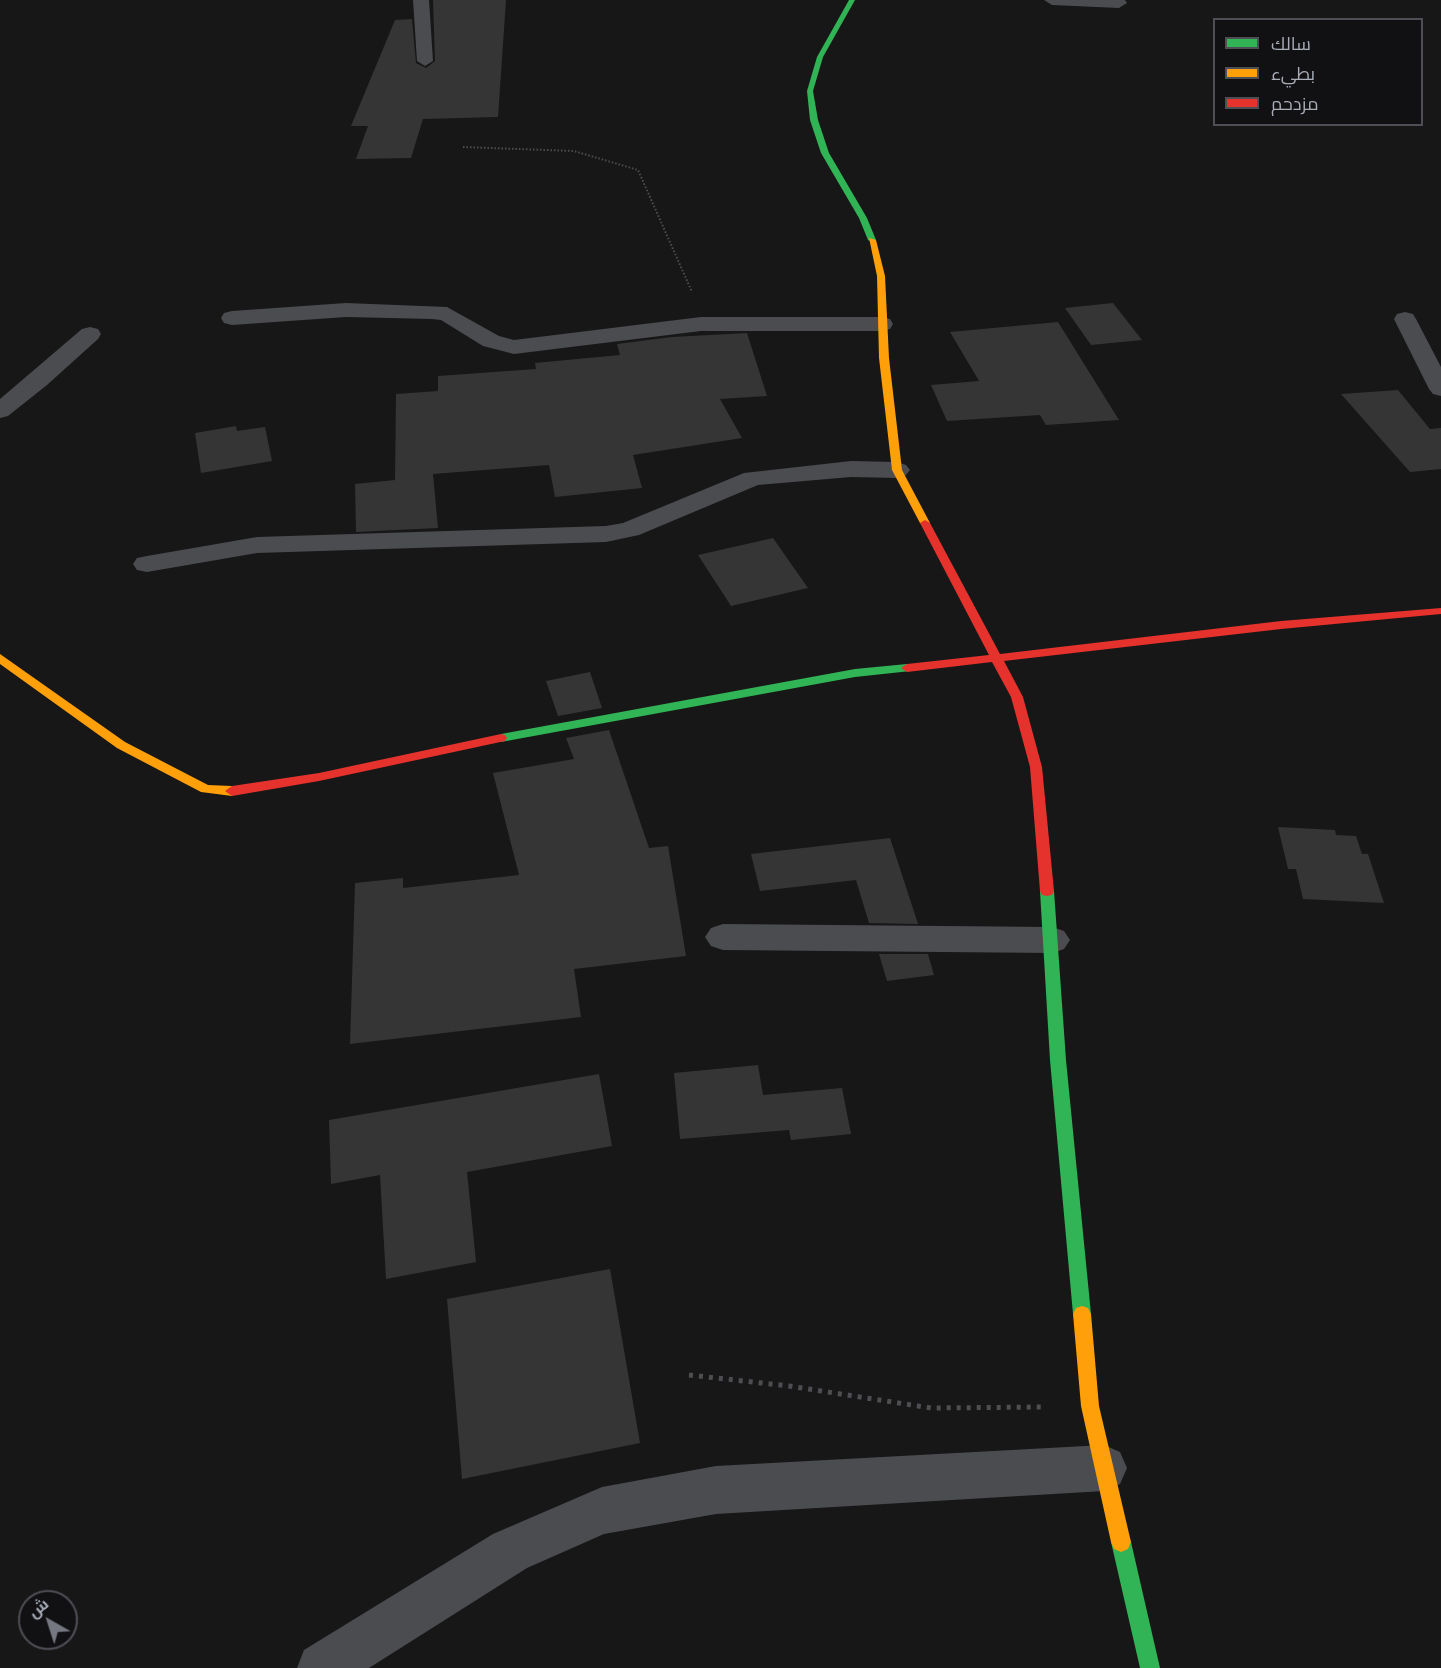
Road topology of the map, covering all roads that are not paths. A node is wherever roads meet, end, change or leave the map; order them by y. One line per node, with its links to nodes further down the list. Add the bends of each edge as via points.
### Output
1 (421, 0): 5 (street)
2 (852, 0): 8 (street, via 820,57 810,91 825,153 875,246 881,276)
3 (1052, 0): 4 (street)
4 (1119, 3)
5 (425, 61)
6 (232, 318): 8 (street, via 346,310 432,312 447,314 491,341 514,347 701,324)
7 (1404, 319): 10 (street)
8 (882, 324): 12 (street)
9 (90, 334): 11 (street)
10 (1441, 389)
11 (0, 411)
12 (897, 470): 13 (street, via 851,469 753,478 645,524 606,534 257,545); 16 (street)
13 (147, 564)
14 (1441, 610): 16 (street)
15 (0, 658): 16 (street, via 121,745 190,782 227,792 855,673)
16 (998, 659): 18 (street, via 1017,697 1036,767)
17 (723, 938): 18 (street)
18 (1052, 940): 19 (street, via 1058,1060 1090,1406)
19 (1104, 1468): 20 (street, via 716,1490 602,1511 510,1551); 21 (street)
20 (322, 1668)
21 (1150, 1668)

